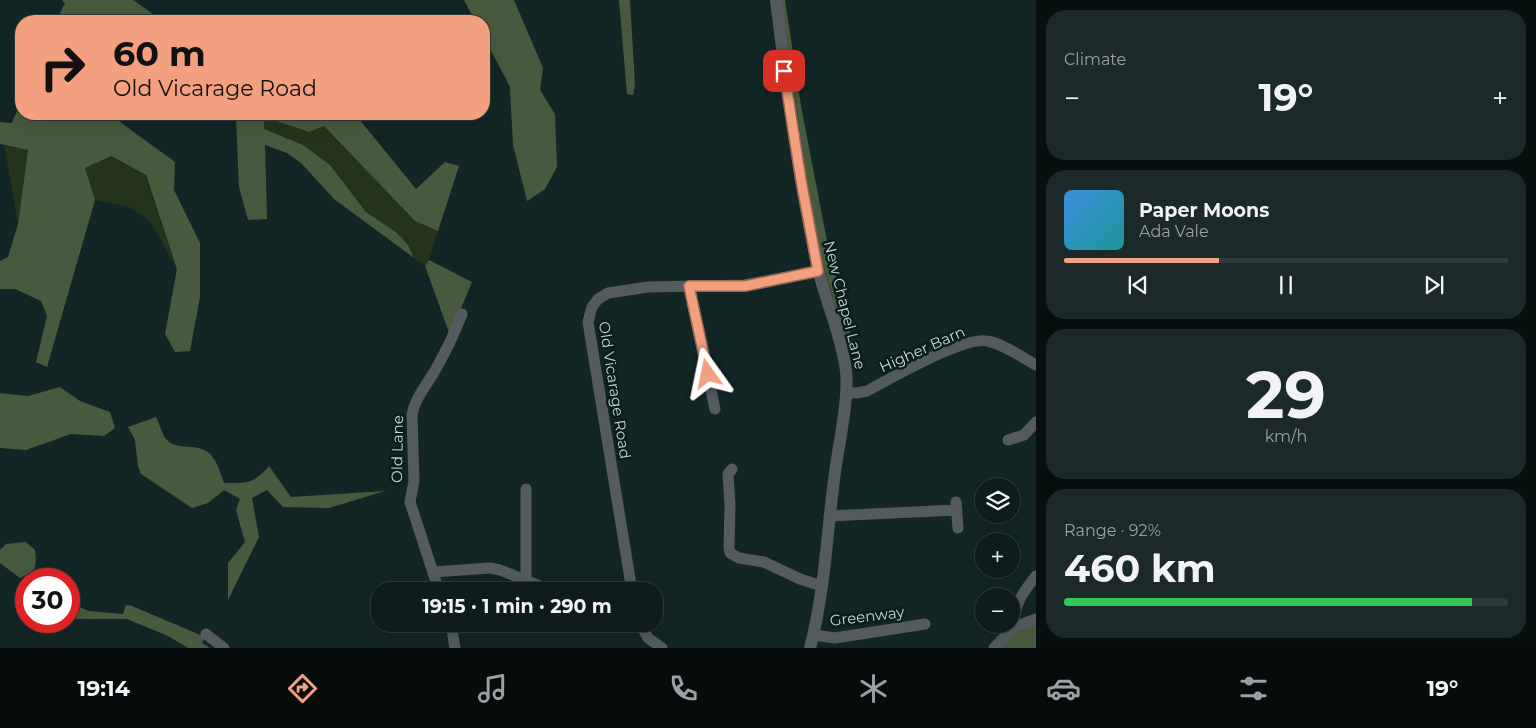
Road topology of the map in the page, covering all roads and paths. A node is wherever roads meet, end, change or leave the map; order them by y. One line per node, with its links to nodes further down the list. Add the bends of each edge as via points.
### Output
1 (776, 0): 2 (street, New Chapel Lane, via 786,88)
2 (818, 271): 3 (street, Old Vicarage Road, via 745,286); 6 (street, New Chapel Lane, via 846,371)
3 (689, 286): 7 (street); 19 (street, Old Vicarage Road, via 648,287 608,293 598,299 589,315)
4 (462, 314): 14 (street, Old Lane, via 434,373 413,406 414,481 410,502)
5 (1036, 365): 6 (street, Higher Barn, via 995,343 979,340 957,346 867,391)
6 (846, 393): 12 (street, New Chapel Lane)
7 (715, 409)
8 (1036, 422): 9 (street, via 1024,435)
9 (1008, 440)
10 (732, 469): 20 (street, via 728,474 730,553 738,558 764,562)
11 (526, 489): 16 (street)
12 (830, 516): 13 (street, via 956,506); 20 (street, New Chapel Lane)
13 (958, 528)
14 (433, 572): 16 (street, via 490,568); 17 (street, Old Lane)
15 (1036, 576): 21 (street)
16 (526, 580): 18 (street)
17 (436, 582)
18 (531, 582)
19 (626, 582)
20 (822, 586): 29 (street, New Chapel Lane)
21 (1020, 599)
22 (1036, 619): 24 (street)
23 (925, 624): 29 (street, Greenway, via 835,638)
24 (1020, 625)
25 (452, 632): 31 (street)
26 (645, 632): 32 (street)
27 (1008, 633): 34 (street)
28 (206, 634): 30 (street)
29 (814, 635): 33 (street, New Chapel Lane)
30 (224, 648)
31 (455, 648)
32 (662, 648)
33 (810, 648)
34 (994, 648)

